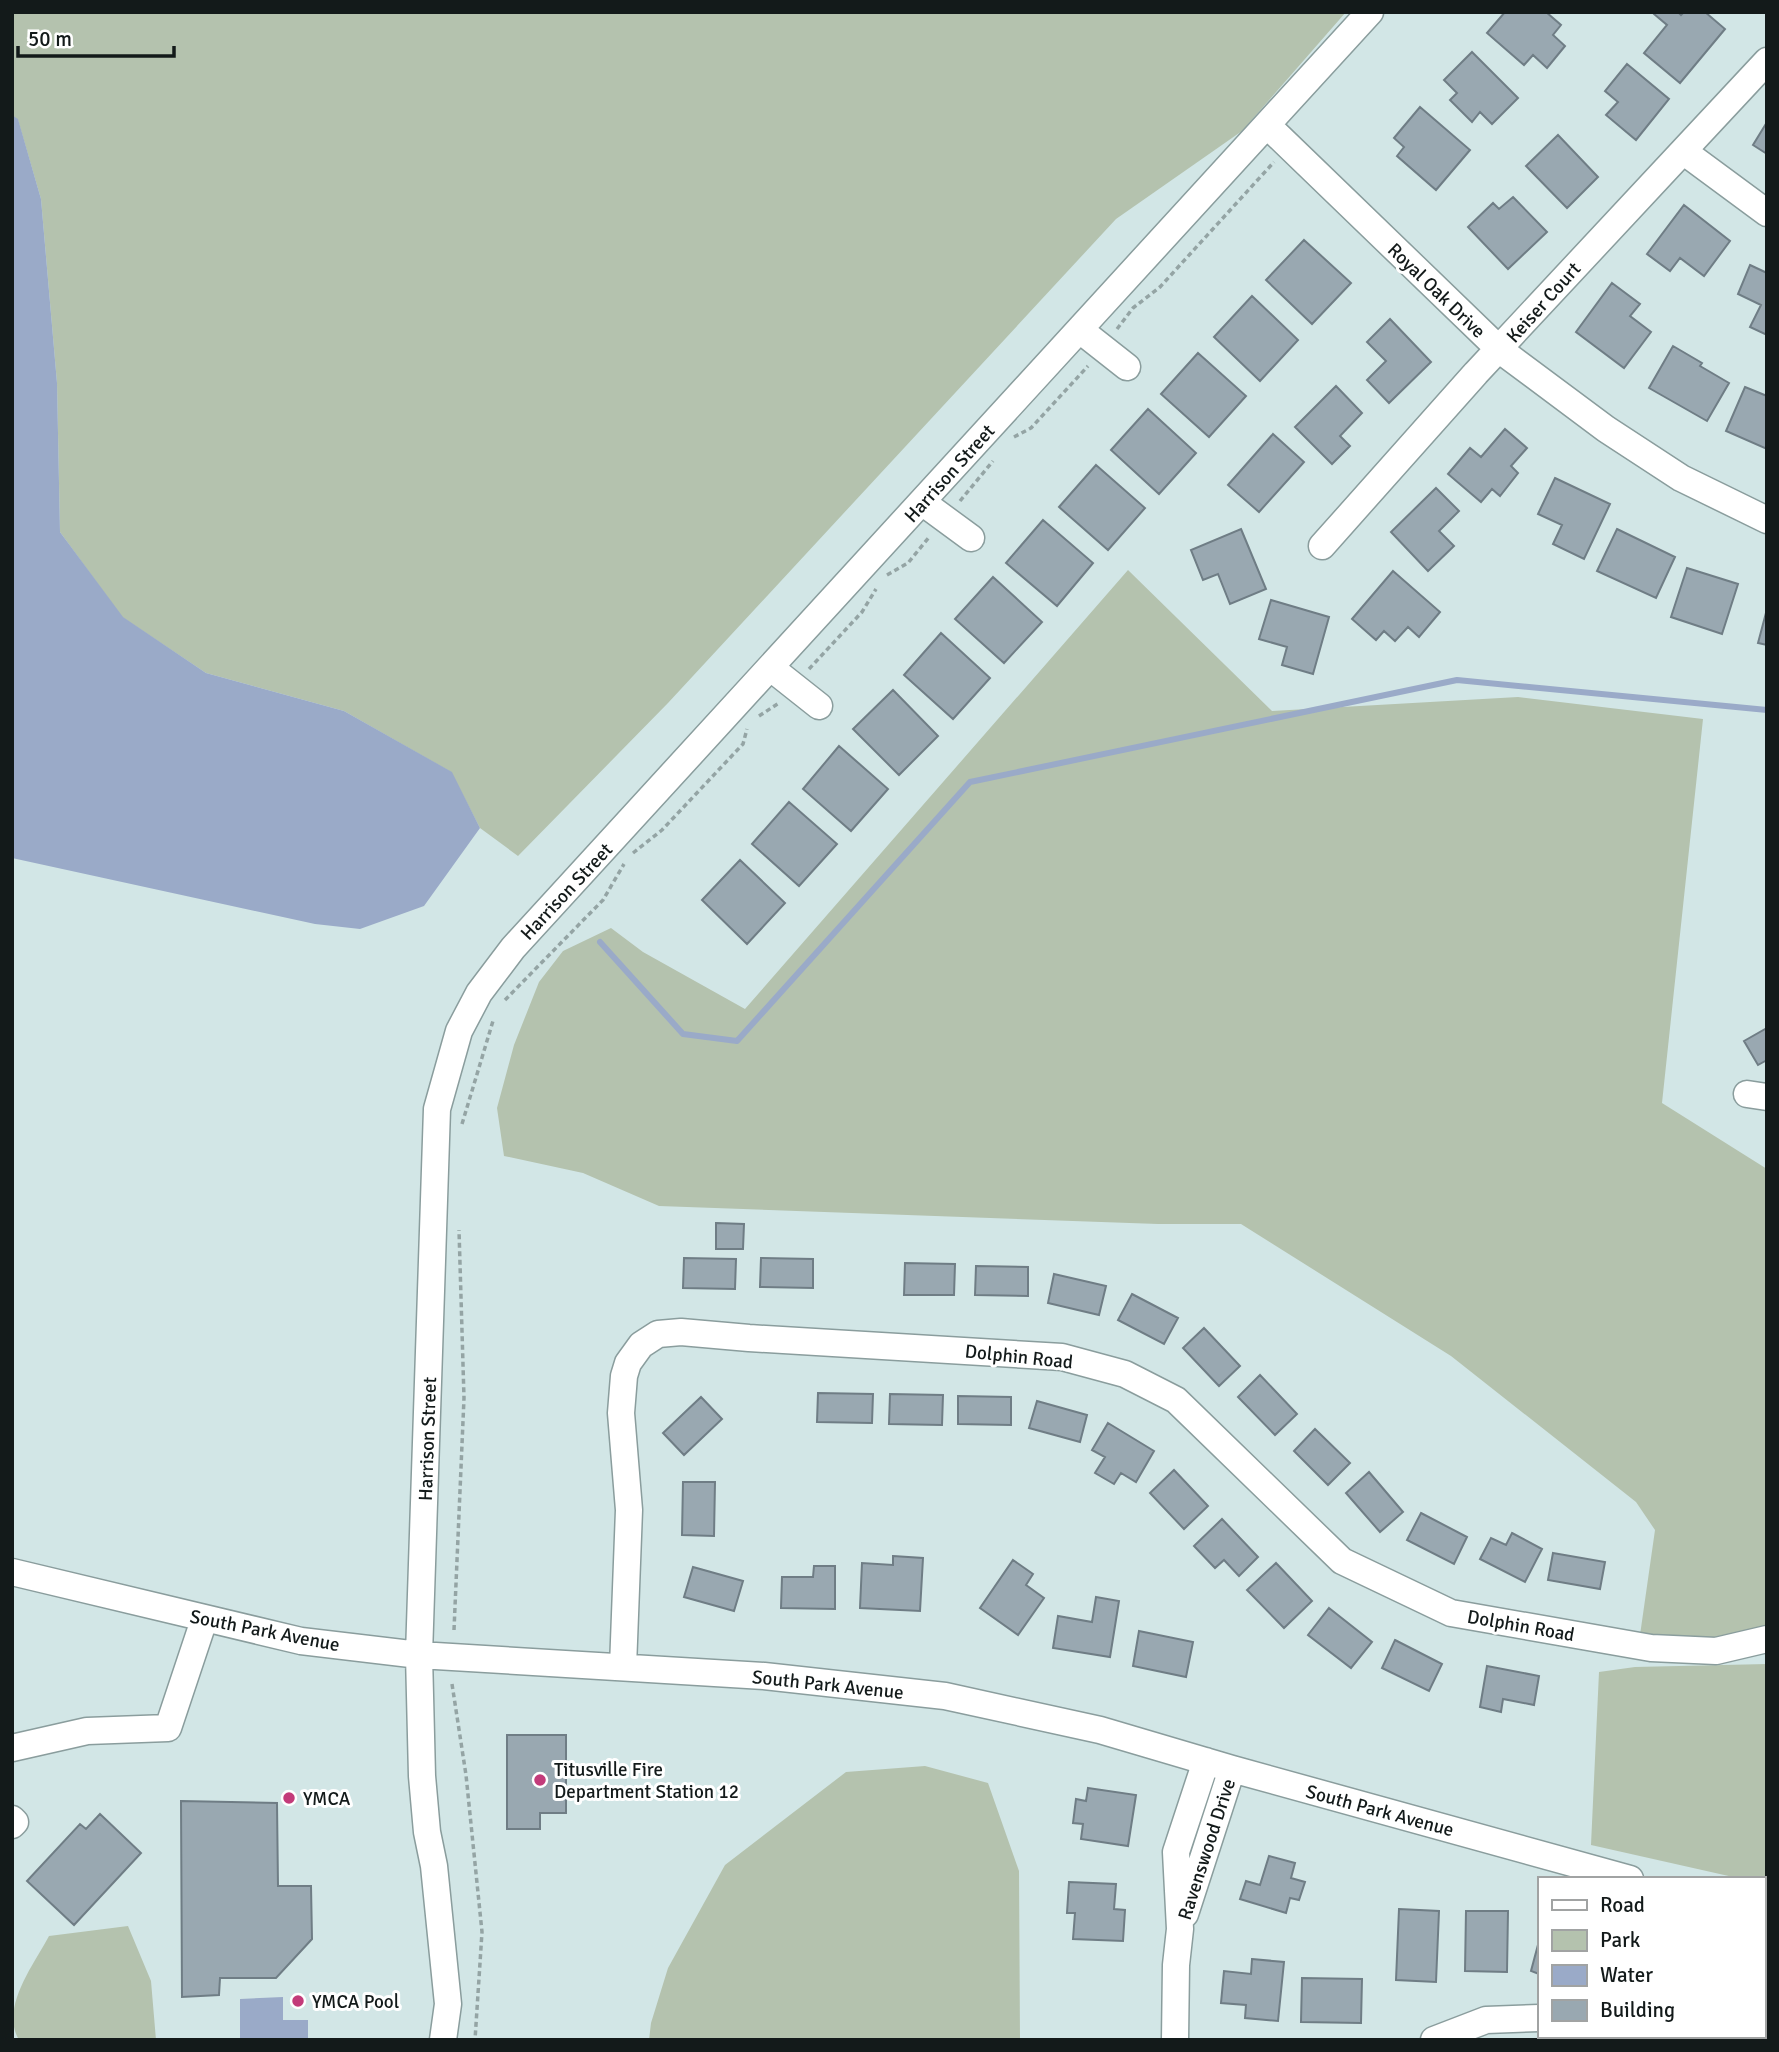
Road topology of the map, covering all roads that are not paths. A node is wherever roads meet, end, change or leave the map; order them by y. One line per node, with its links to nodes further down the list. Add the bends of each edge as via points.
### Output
1 (1370, 12): 3 (street, Harrison Street)
2 (1767, 61): 4 (street, Keiser Court)
3 (1267, 125): 6 (street, Harrison Street); 7 (street, Royal Oak Drive)
4 (1683, 151): 5 (street); 7 (street, Keiser Court)
5 (1767, 213)
6 (1080, 330): 8 (street); 9 (street, Harrison Street)
7 (1500, 350): 10 (street, Royal Oak Drive, via 1681,478); 12 (street, Keiser Court)
8 (1127, 367)
9 (922, 502): 11 (street); 13 (street, Harrison Street)
10 (1767, 520)
11 (971, 538)
12 (1322, 546)
13 (771, 668): 14 (street); 18 (street, Harrison Street, via 513,948 458,1031 437,1109)
14 (819, 706)
15 (12, 1572): 16 (street, South Park Avenue)
16 (204, 1620): 18 (street, South Park Avenue, via 301,1641); 20 (street, via 169,1728 87,1731)
17 (1767, 1639): 19 (street, Dolphin Road, via 1716,1651 1651,1648 1451,1613 1342,1561 1176,1400 1125,1374 1062,1357 681,1332 658,1334 641,1345 624,1376 621,1413 629,1510)
18 (419, 1655): 19 (street, South Park Avenue); 28 (street, Harrison Street, via 422,1776 448,2004)
19 (623, 1667): 21 (street, South Park Avenue, via 764,1676 944,1696 1100,1730)
20 (12, 1748)
21 (1206, 1761): 22 (street, South Park Avenue); 26 (street, Ravenswood Drive, via 1176,1852)
22 (1232, 1769): 25 (street, South Park Avenue); 26 (street, Ravenswood Drive)
23 (12, 1819): 24 (street)
24 (12, 1825)
25 (1623, 1877)
26 (1180, 1928): 29 (street, Ravenswood Drive)
27 (1538, 2018): 30 (street, via 1486,2020)
28 (443, 2040)
29 (1175, 2040)
30 (1434, 2040)

